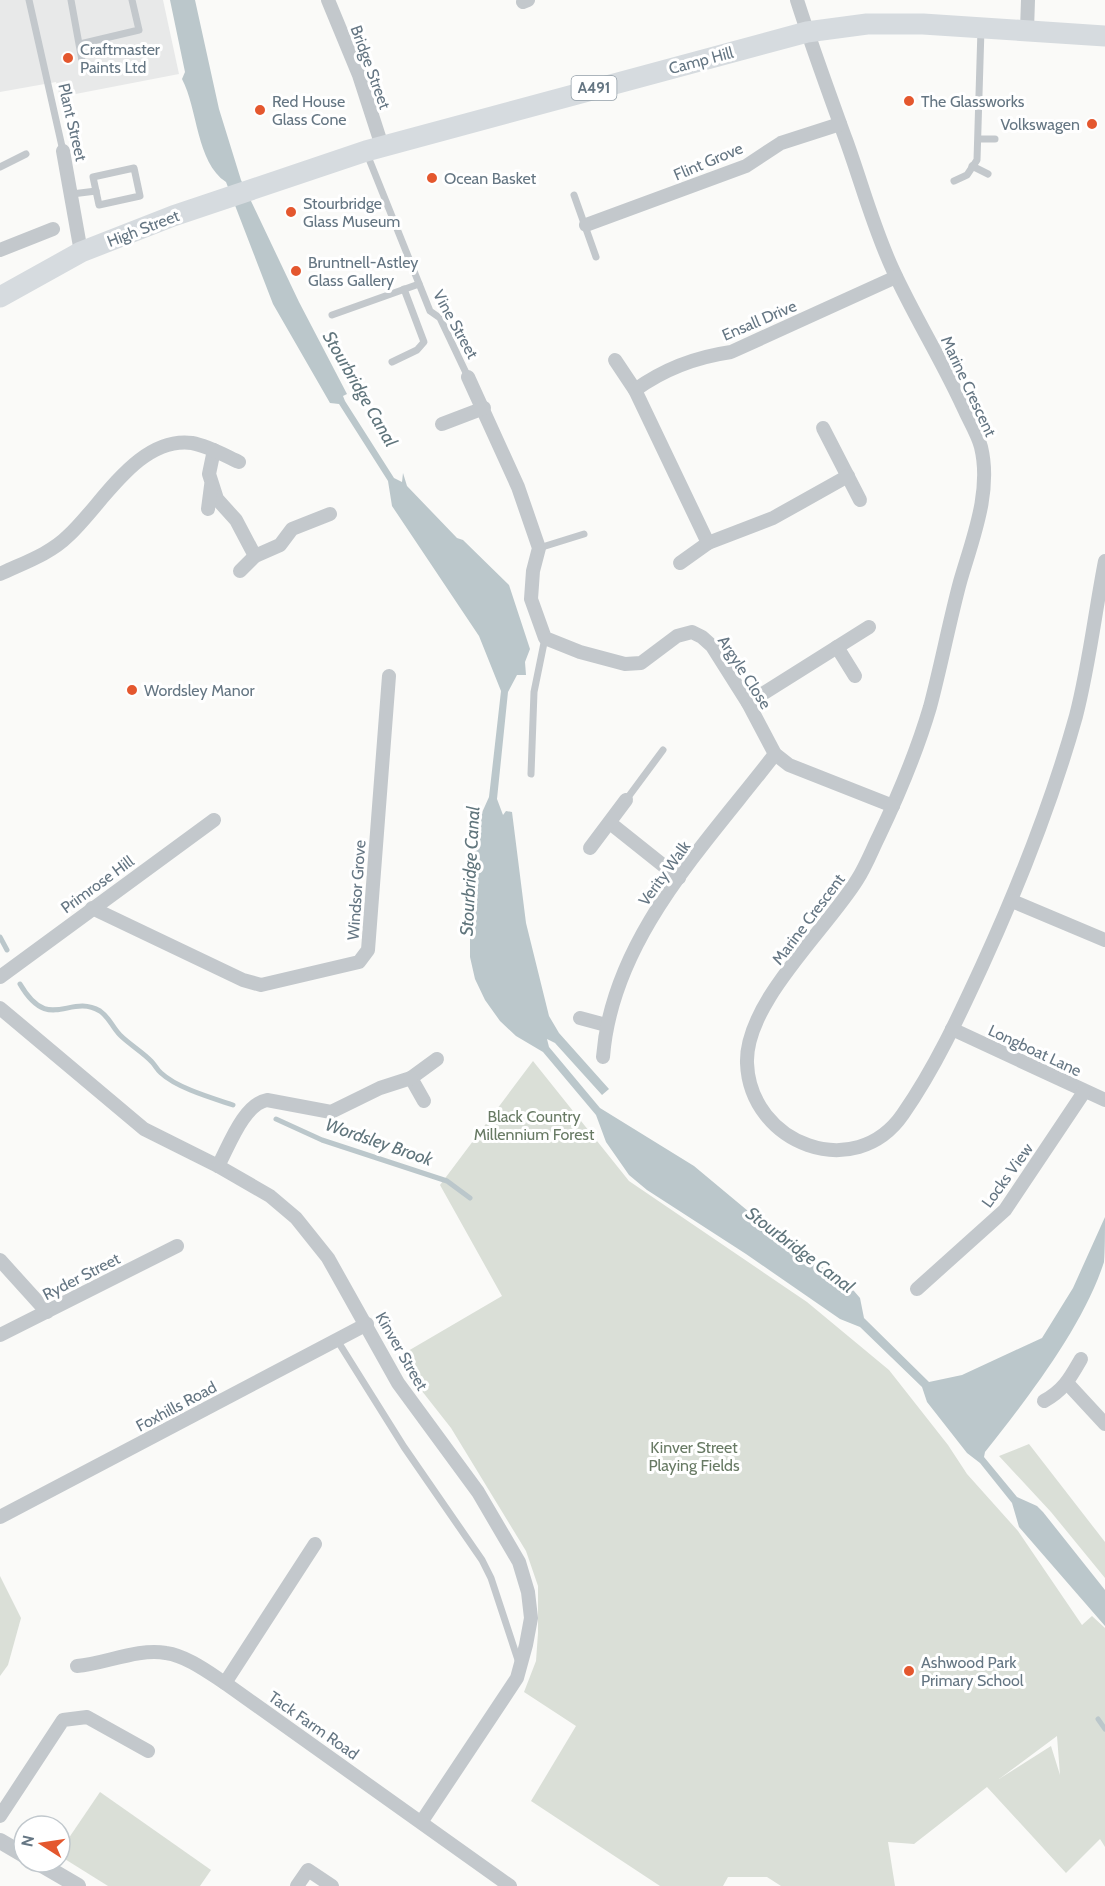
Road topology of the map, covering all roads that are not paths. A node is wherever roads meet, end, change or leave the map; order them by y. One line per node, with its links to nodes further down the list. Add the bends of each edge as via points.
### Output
1 (29, 0): 17 (lane, Plant Street)
2 (71, 0): 11 (lane)
3 (132, 0): 11 (lane, via 139,30)
4 (328, 0): 16 (street, Bridge Street, via 359,75)
5 (797, 0): 9 (street, Marine Crescent)
6 (1028, 0): 8 (street)
7 (981, 26): 8 (highway, Camp Hill / A491); 9 (highway, Camp Hill / A491, via 867,24); 14 (lane)
8 (1027, 30): 10 (highway, A491)
9 (807, 32): 13 (street, Marine Crescent); 16 (highway, Camp Hill / A491)
10 (1105, 36)
11 (80, 44): 12 (lane)
12 (84, 66)
13 (840, 124): 26 (street, Flint Grove, via 781,143 746,166); 31 (street, Marine Crescent, via 871,223)
14 (979, 139): 15 (lane); 19 (lane, via 977,160)
15 (995, 140)
16 (374, 148): 29 (highway, High Street / A491, via 173,216); 32 (lane, Vine Street)
17 (63, 151): 24 (street, Plant Street)
18 (26, 154): 20 (lane)
19 (972, 166): 21 (lane); 22 (lane, via 967,175)
20 (0, 167)
21 (988, 174)
22 (954, 182)
23 (96, 191): 23 (lane, via 99,205 140,196 134,168 93,177); 24 (lane)
24 (72, 194): 29 (street, Plant Street)
25 (574, 195): 26 (lane)
26 (586, 225): 30 (lane)
27 (53, 229): 28 (street)
28 (0, 250)
29 (81, 252): 33 (highway, High Street)
30 (596, 257)
31 (896, 277): 39 (street, Ensall Drive, via 731,352 683,364); 68 (street, Marine Crescent, via 981,448 983,486 978,523 929,708)
32 (419, 284): 34 (lane); 38 (lane, Vine Street)
33 (5, 287)
34 (404, 289): 35 (lane); 37 (lane, via 424,342 417,350)
35 (332, 315)
36 (615, 360): 39 (street)
37 (392, 362)
38 (468, 377): 40 (street)
39 (635, 390): 51 (street)
40 (484, 408): 41 (street); 52 (street)
41 (442, 424)
42 (823, 428): 45 (street)
43 (214, 450): 44 (street); 46 (street, via 209,474); 57 (street, via 184,442 152,452 132,466 69,536)
44 (239, 462)
45 (848, 476): 47 (street); 51 (street, via 773,518)
46 (212, 482): 48 (street); 53 (street, via 218,499 236,520)
47 (860, 500)
48 (208, 509)
49 (330, 513): 53 (street, via 292,529 280,545)
50 (584, 534): 52 (lane)
51 (708, 543): 55 (street)
52 (539, 548): 59 (street, via 531,599)
53 (255, 556): 56 (street)
54 (1105, 561): 73 (street, Marine Crescent, via 1077,712)
55 (680, 562)
56 (240, 571)
57 (0, 574)
58 (869, 627): 60 (street)
59 (545, 638): 63 (street, Argyle Close, via 625,664 641,663 677,636 692,632 711,646); 66 (lane, via 534,692)
60 (837, 647): 62 (street); 63 (street)
61 (389, 676): 74 (street, Windsor Grove, via 368,951 359,962 261,985)
62 (855, 676)
63 (748, 703): 65 (street, Argyle Close)
64 (663, 750): 67 (lane)
65 (775, 754): 68 (street, via 789,765); 72 (street, Verity Walk)
66 (531, 774)
67 (626, 801): 70 (street)
68 (893, 806): 80 (street, Marine Crescent, via 859,877 771,994 751,1028 747,1060 750,1087 764,1113 782,1133 806,1146 828,1151 856,1146 880,1137 901,1118)
69 (214, 820): 74 (street, Primrose Hill)
70 (610, 823): 71 (street); 72 (street)
71 (590, 848)
72 (679, 878): 79 (street, Verity Walk, via 642,932)
73 (1012, 901): 75 (street); 80 (street, Marine Crescent)
74 (92, 908): 76 (street, Primrose Hill)
75 (1105, 940)
76 (0, 977)
77 (0, 1008): 87 (street, Kinver Street, via 144,1129)
78 (580, 1018): 79 (street)
79 (606, 1025): 81 (street, Verity Walk)
80 (952, 1029): 84 (street, Longboat Lane)
81 (603, 1057)
82 (437, 1059): 83 (street)
83 (411, 1078): 86 (street); 87 (street, via 331,1112 267,1100 257,1102)
84 (1084, 1092): 85 (street, Longboat Lane); 90 (street, Locks View, via 1005,1210)
85 (1105, 1100)
86 (424, 1101)
87 (218, 1166): 92 (street, Kinver Street, via 270,1196 296,1218 328,1258)
88 (177, 1246): 91 (street, Ryder Street)
89 (0, 1260): 91 (street)
90 (917, 1289)
91 (47, 1312): 93 (street, Ryder Street)
92 (367, 1324): 94 (street, Foxhills Road); 102 (street, Kinver Street, via 398,1383 478,1492 519,1562 531,1618)
93 (0, 1335)
94 (337, 1340): 99 (street, Foxhills Road); 102 (lane, via 482,1560)
95 (1081, 1359): 96 (street)
96 (1068, 1384): 97 (street); 98 (street)
97 (1044, 1401)
98 (1105, 1424)
99 (0, 1517)
100 (315, 1544): 103 (street)
101 (77, 1666): 103 (street, Tack Farm Road, via 166,1653)
102 (520, 1668): 106 (street, Kinver Street)
103 (225, 1683): 106 (street, Tack Farm Road)
104 (148, 1751): 105 (street, via 87,1717 63,1720)
105 (0, 1816)
106 (422, 1821): 111 (street, Tack Farm Road)
107 (58, 1874): 108 (street)
108 (78, 1886)
109 (297, 1886): 110 (street, via 308,1870)
110 (332, 1886)
111 (510, 1886)

